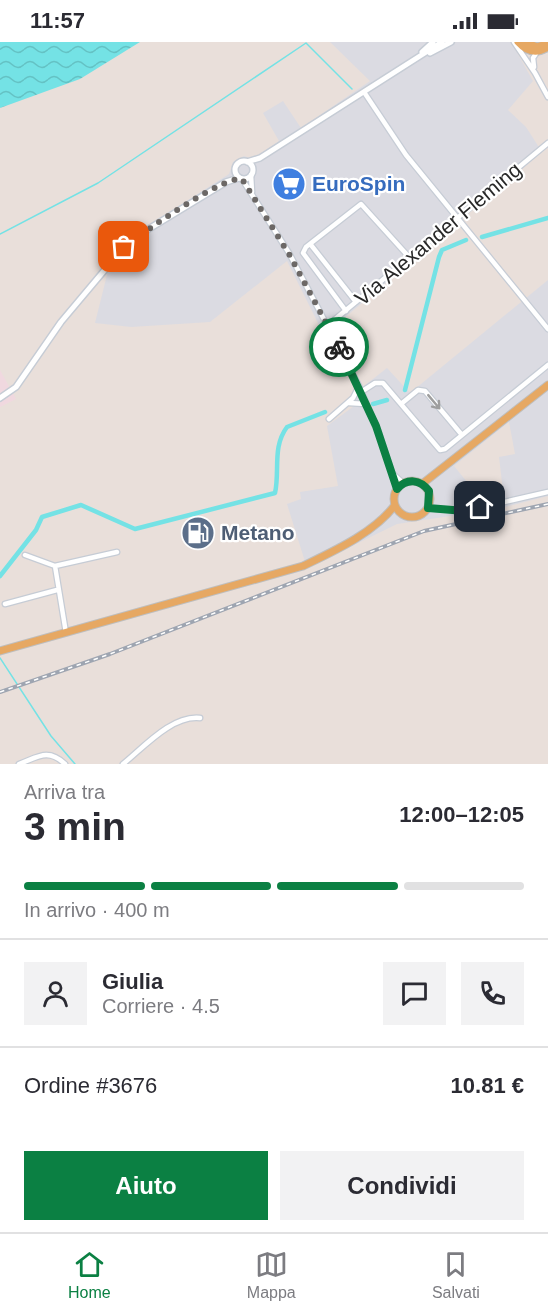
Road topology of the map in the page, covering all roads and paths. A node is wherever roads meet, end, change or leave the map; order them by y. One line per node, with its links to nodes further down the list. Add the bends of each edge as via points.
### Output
1 (434, 42): 9 (street)
2 (442, 42): 9 (street)
3 (451, 42): 9 (street)
4 (516, 42): 8 (main road); 10 (street)
5 (525, 42): 6 (main road, via 537,47)
6 (548, 42)
7 (548, 47): 8 (main road)
8 (537, 52): 10 (street, via 532,58)
9 (412, 61): 11 (street)
10 (535, 73): 12 (street)
11 (364, 92): 14 (street); 21 (street, via 406,154)
12 (548, 98)
13 (548, 143): 21 (street, Via Alexander Fleming)
14 (260, 158): 15 (street); 17 (street)
15 (247, 162): 16 (street, via 237,163); 17 (street)
16 (234, 171): 18 (street); 19 (street)
17 (252, 172): 18 (street); 20 (street)
18 (241, 179): 19 (street); 20 (street)
19 (226, 182): 31 (street, via 124,247 61,322 16,387)
20 (252, 192): 26 (street)
21 (457, 216): 23 (street, Via Alexander Fleming); 27 (street)
22 (311, 244): 23 (street, via 361,204); 24 (street); 25 (street, via 303,253)
23 (408, 257): 24 (street, Via Alexander Fleming)
24 (356, 302): 25 (street, Via Alexander Fleming)
25 (346, 311): 26 (street, Via Alexander Fleming)
26 (328, 325): 30 (street)
27 (548, 329)
28 (548, 365): 36 (street)
29 (548, 385): 38 (main road)
30 (360, 389): 32 (street); 33 (street); 34 (street, via 380,382)
31 (0, 398)
32 (349, 403): 33 (street); 35 (street)
33 (366, 404): 37 (street)
34 (401, 404): 36 (street, one-way to 36, via 423,390); 36 (street, via 440,450)
35 (329, 419)
36 (462, 435)
37 (392, 473): 39 (street); 41 (street)
38 (436, 474): 40 (main road); 42 (main road)
39 (403, 483): 40 (main road); 41 (main road)
40 (422, 484): 42 (main road)
41 (397, 489): 44 (main road)
42 (429, 491): 45 (main road)
43 (548, 492): 45 (street, via 465,511)
44 (395, 505): 46 (main road); 47 (main road)
45 (428, 508): 46 (main road, via 413,518)
46 (401, 513): 47 (main road)
47 (386, 517): 53 (main road, via 327,554 292,570)
48 (117, 552): 50 (street)
49 (25, 555): 50 (street)
50 (55, 567): 51 (street)
51 (57, 590): 52 (street); 53 (street)
52 (5, 604)
53 (66, 633): 54 (main road)
54 (0, 651)
55 (200, 718): 58 (street, via 189,717 176,723)
56 (18, 764): 57 (street, via 48,754)
57 (65, 764)
58 (123, 764)

